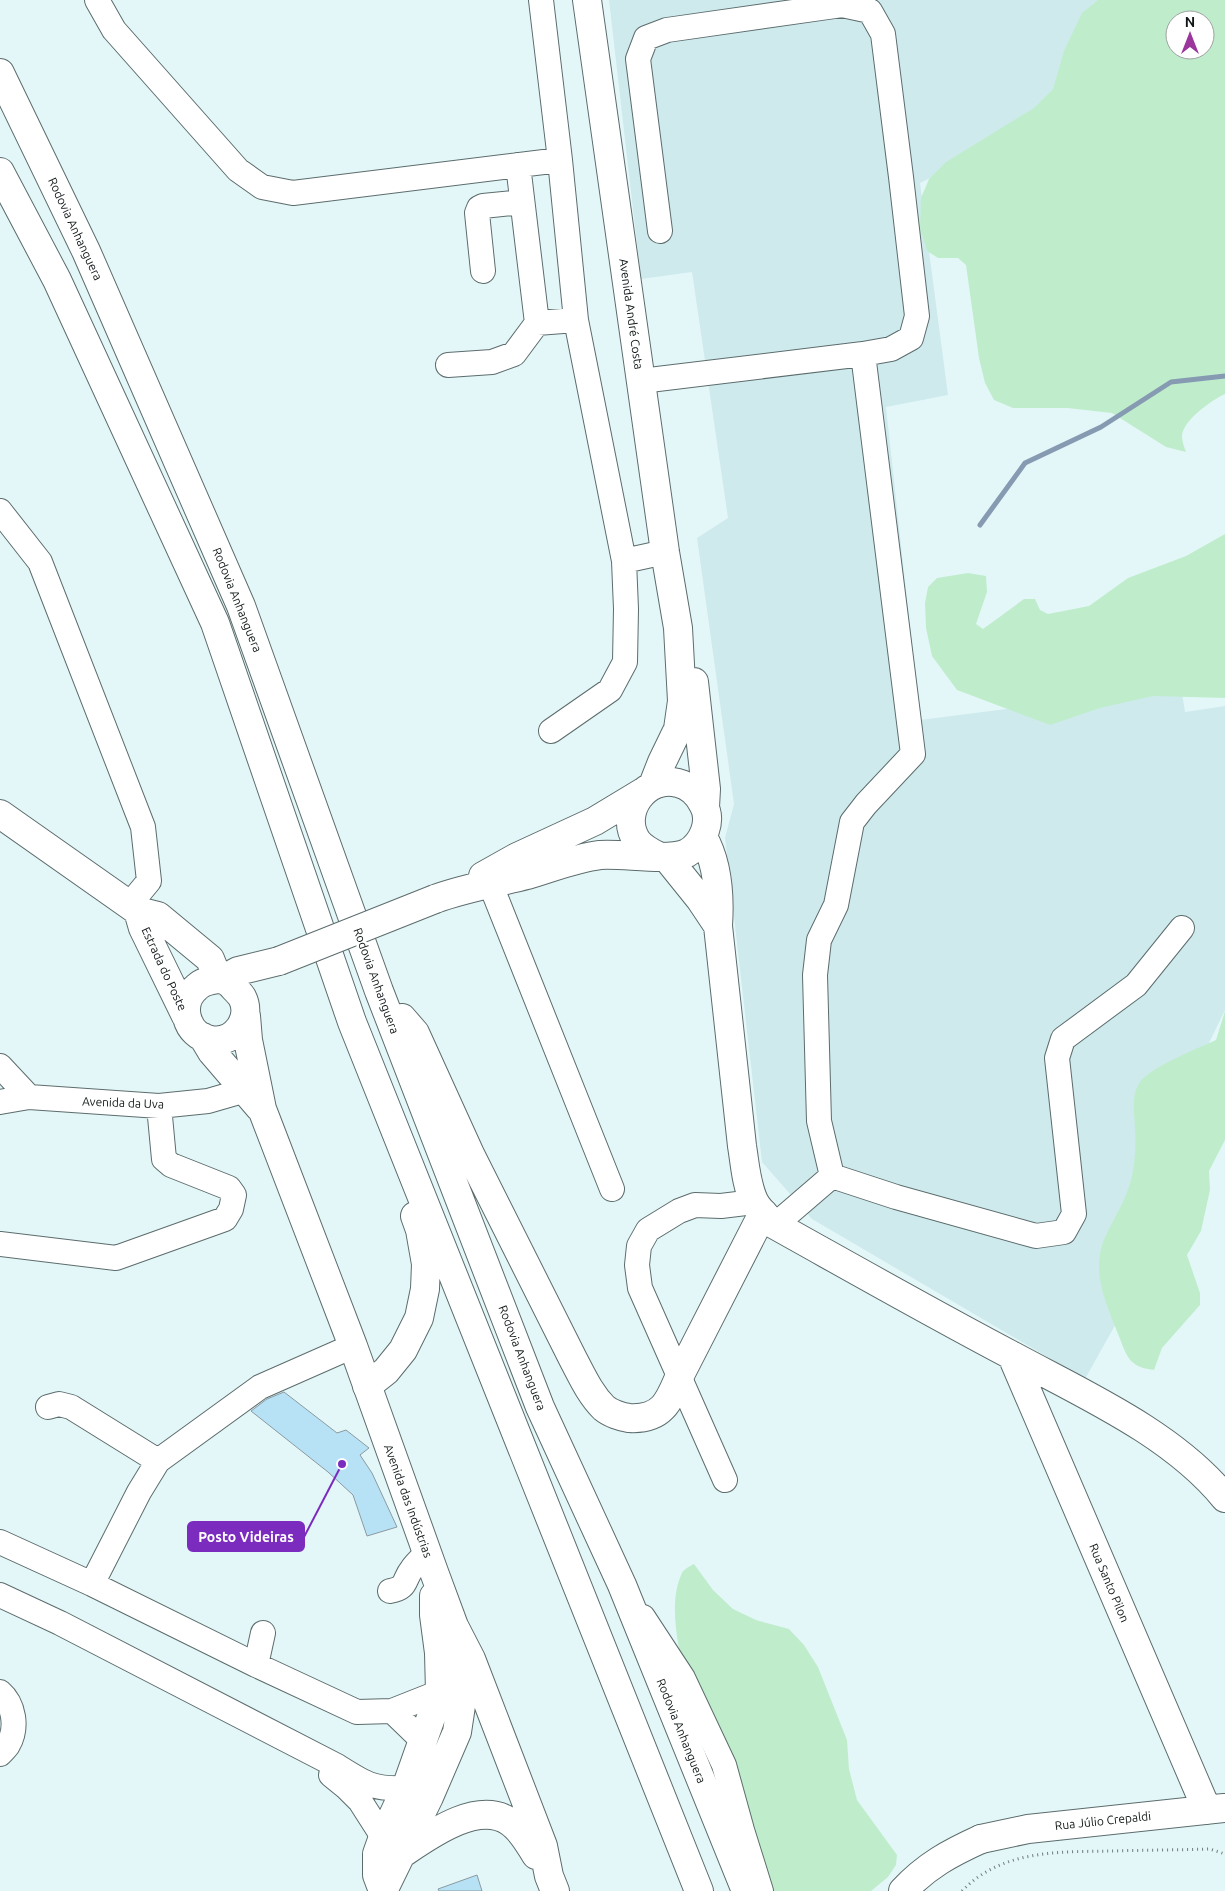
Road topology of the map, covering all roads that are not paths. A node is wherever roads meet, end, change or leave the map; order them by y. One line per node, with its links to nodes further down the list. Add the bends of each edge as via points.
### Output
1 (97, 0): 6 (street, via 114,30 238,170 262,187 292,193)
2 (541, 0): 5 (street)
3 (587, 0): 15 (main road, Avenida André Costa)
4 (0, 73): 31 (main road, Rodovia Anhanguera, via 86,251 241,606)
5 (560, 160): 6 (street); 11 (street)
6 (518, 165): 8 (street)
7 (0, 172): 34 (main road, via 57,280 215,623)
8 (522, 202): 10 (street, via 479,208); 12 (street)
9 (660, 231): 13 (street, via 638,58 646,38 667,30 842,5 870,10 882,34 917,316 911,338 891,349)
10 (483, 271)
11 (576, 320): 12 (street); 18 (street)
12 (537, 323): 14 (street, via 514,354 492,362)
13 (863, 354): 15 (street); 41 (street, via 914,754 852,822 836,905 819,940 815,975 819,1120)
14 (448, 365)
15 (640, 381): 17 (main road, Avenida André Costa)
16 (0, 511): 28 (street, via 40,562 143,827 149,881)
17 (665, 552): 18 (street); 19 (main road, Avenida André Costa)
18 (624, 561): 20 (street, via 624,662 610,690)
19 (678, 628): 21 (main road, via 682,701 678,729); 22 (main road, via 692,658 706,789)
20 (551, 731)
21 (648, 788): 22 (main road, via 666,782 678,783 690,788); 25 (main road, via 635,802 632,828 637,841 646,850); 27 (main road, via 595,821 518,857)
22 (705, 807): 24 (main road)
23 (0, 814): 28 (main road)
24 (703, 837): 25 (main road, via 697,846 678,857); 29 (main road, via 711,852 720,903)
25 (663, 857): 26 (main road, via 598,856 577,859); 29 (main road, via 700,899)
26 (490, 883): 27 (main road); 42 (street)
27 (460, 890): 32 (main road, bridge, via 276,962 250,985)
28 (134, 908): 32 (main road, Estrada do Poste, via 158,916 210,959); 33 (main road, Estrada do Poste)
29 (718, 926): 43 (main road, via 747,1182)
30 (1182, 928): 41 (street, via 1136,985 1063,1039 1057,1058 1074,1214 1064,1232 1036,1236)
31 (379, 990): 47 (main road, via 414,1033 470,1154 590,1391 606,1410 623,1417 640,1418 655,1414 669,1402); 58 (main road, Rodovia Anhanguera, via 540,1407)
32 (232, 993): 33 (main road, via 207,981 190,994); 35 (main road, via 243,1024 237,1032 221,1040); 38 (main road, Avenida das Indústrias, via 248,1040)
33 (186, 1016): 35 (main road, Estrada do Poste, via 189,1025)
34 (352, 1022): 48 (main road, via 363,1070 420,1230 426,1264 419,1318 403,1350 386,1371); 75 (main road)
35 (203, 1037): 38 (main road, Avenida das Indústrias)
36 (0, 1066): 37 (street)
37 (29, 1097): 39 (street, Avenida da Uva); 40 (street, Avenida da Uva)
38 (254, 1100): 40 (street, Avenida da Uva); 45 (main road, Avenida das Indústrias, via 304,1216)
39 (0, 1102)
40 (159, 1106): 44 (street, via 164,1158 171,1165 229,1188 234,1195 231,1209 224,1219 116,1258)
41 (832, 1176): 43 (street)
42 (612, 1190)
43 (764, 1213): 46 (main road); 47 (main road); 47 (street, via 695,1205 648,1230 639,1246 640,1288)
44 (0, 1244)
45 (353, 1346): 48 (main road, Avenida das Indústrias); 52 (street, via 260,1387)
46 (1012, 1356): 49 (main road); 51 (main road, Rua Santo Pilon)
47 (680, 1375): 53 (street)
48 (367, 1386): 56 (main road, Avenida das Indústrias)
49 (1078, 1390): 51 (main road, via 1057,1395 1051,1401); 54 (main road, via 1177,1452)
50 (48, 1408): 52 (street, via 59,1404 71,1408)
51 (1042, 1426): 71 (main road, Rua Santo Pilon)
52 (158, 1460): 57 (street)
53 (725, 1480)
54 (1225, 1498)
55 (0, 1542): 57 (street)
56 (430, 1563): 59 (street, via 411,1570 403,1586); 61 (main road, Avenida das Indústrias); 65 (main road)
57 (92, 1584): 63 (street)
58 (622, 1584): 76 (main road, Rodovia Anhanguera); 77 (street, via 683,1678 724,1765)
59 (390, 1591)
60 (0, 1595): 69 (street)
61 (454, 1626): 70 (main road, via 462,1679 456,1732); 73 (main road, Avenida das Indústrias, via 471,1659 543,1846)
62 (263, 1633): 63 (street)
63 (256, 1665): 66 (street, via 356,1712)
64 (0, 1692): 68 (street, via 8,1698 13,1711 13,1728 8,1744)
65 (440, 1692): 66 (street); 67 (main road)
66 (392, 1711): 67 (street)
67 (424, 1741): 70 (main road)
68 (0, 1754)
69 (317, 1756): 70 (street, via 365,1783); 72 (street, via 328,1773 360,1801)
70 (417, 1793): 72 (main road)
71 (1216, 1809): 78 (main road, Rua Júlio Crepaldi, via 1028,1829 981,1839 948,1854 916,1876)
72 (391, 1846): 73 (main road, via 464,1819 496,1815 523,1834); 74 (main road)
73 (552, 1883)
74 (383, 1891)
75 (699, 1891)
76 (746, 1891)
77 (761, 1891)
78 (903, 1891)

